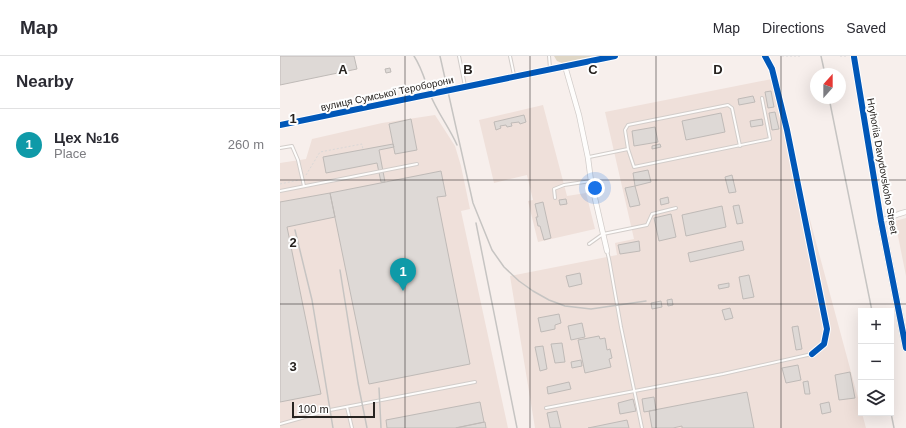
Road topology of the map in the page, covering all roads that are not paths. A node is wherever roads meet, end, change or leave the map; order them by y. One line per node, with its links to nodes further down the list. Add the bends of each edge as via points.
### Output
1 (459, 56): 10 (lane)
2 (510, 56): 9 (lane)
3 (549, 56): 8 (lane)
4 (615, 56): 7 (street, вулиця Сумської Тероборони)
5 (764, 56): 29 (street, via 772,69 787,130 827,329 824,344)
6 (854, 57): 24 (street, Hryhoriia Davydovskoho Street)
7 (565, 66): 8 (street, вулиця Сумської Тероборони); 16 (street)
8 (551, 69): 9 (street, вулиця Сумської Тероборони)
9 (514, 77): 10 (street, вулиця Сумської Тероборони)
10 (465, 87): 12 (street, вулиця Сумської Тероборони)
11 (762, 98): 13 (lane, via 770,139)
12 (280, 125)
13 (740, 146): 15 (lane, via 634,166); 15 (lane, via 732,108 728,105 628,125 625,130)
14 (280, 148): 19 (lane, via 292,146)
15 (628, 149): 16 (lane)
16 (588, 158): 18 (street)
17 (417, 164): 19 (lane)
18 (591, 181): 21 (lane, via 554,189); 25 (street)
19 (304, 186): 20 (lane)
20 (280, 191)
21 (555, 198)
22 (676, 208): 25 (lane, via 652,214 647,225)
23 (906, 212): 24 (street)
24 (881, 221): 28 (street, Hryhoriia Davydovskoho Street)
25 (603, 234): 26 (lane); 27 (street)
26 (590, 244)
27 (607, 251): 31 (lane)
28 (906, 348)
29 (812, 354): 31 (lane)
30 (475, 382): 32 (lane)
31 (634, 391): 33 (lane); 36 (lane)
32 (347, 406): 34 (lane); 35 (lane)
33 (546, 408)
34 (280, 424)
35 (352, 428)
36 (642, 428)

